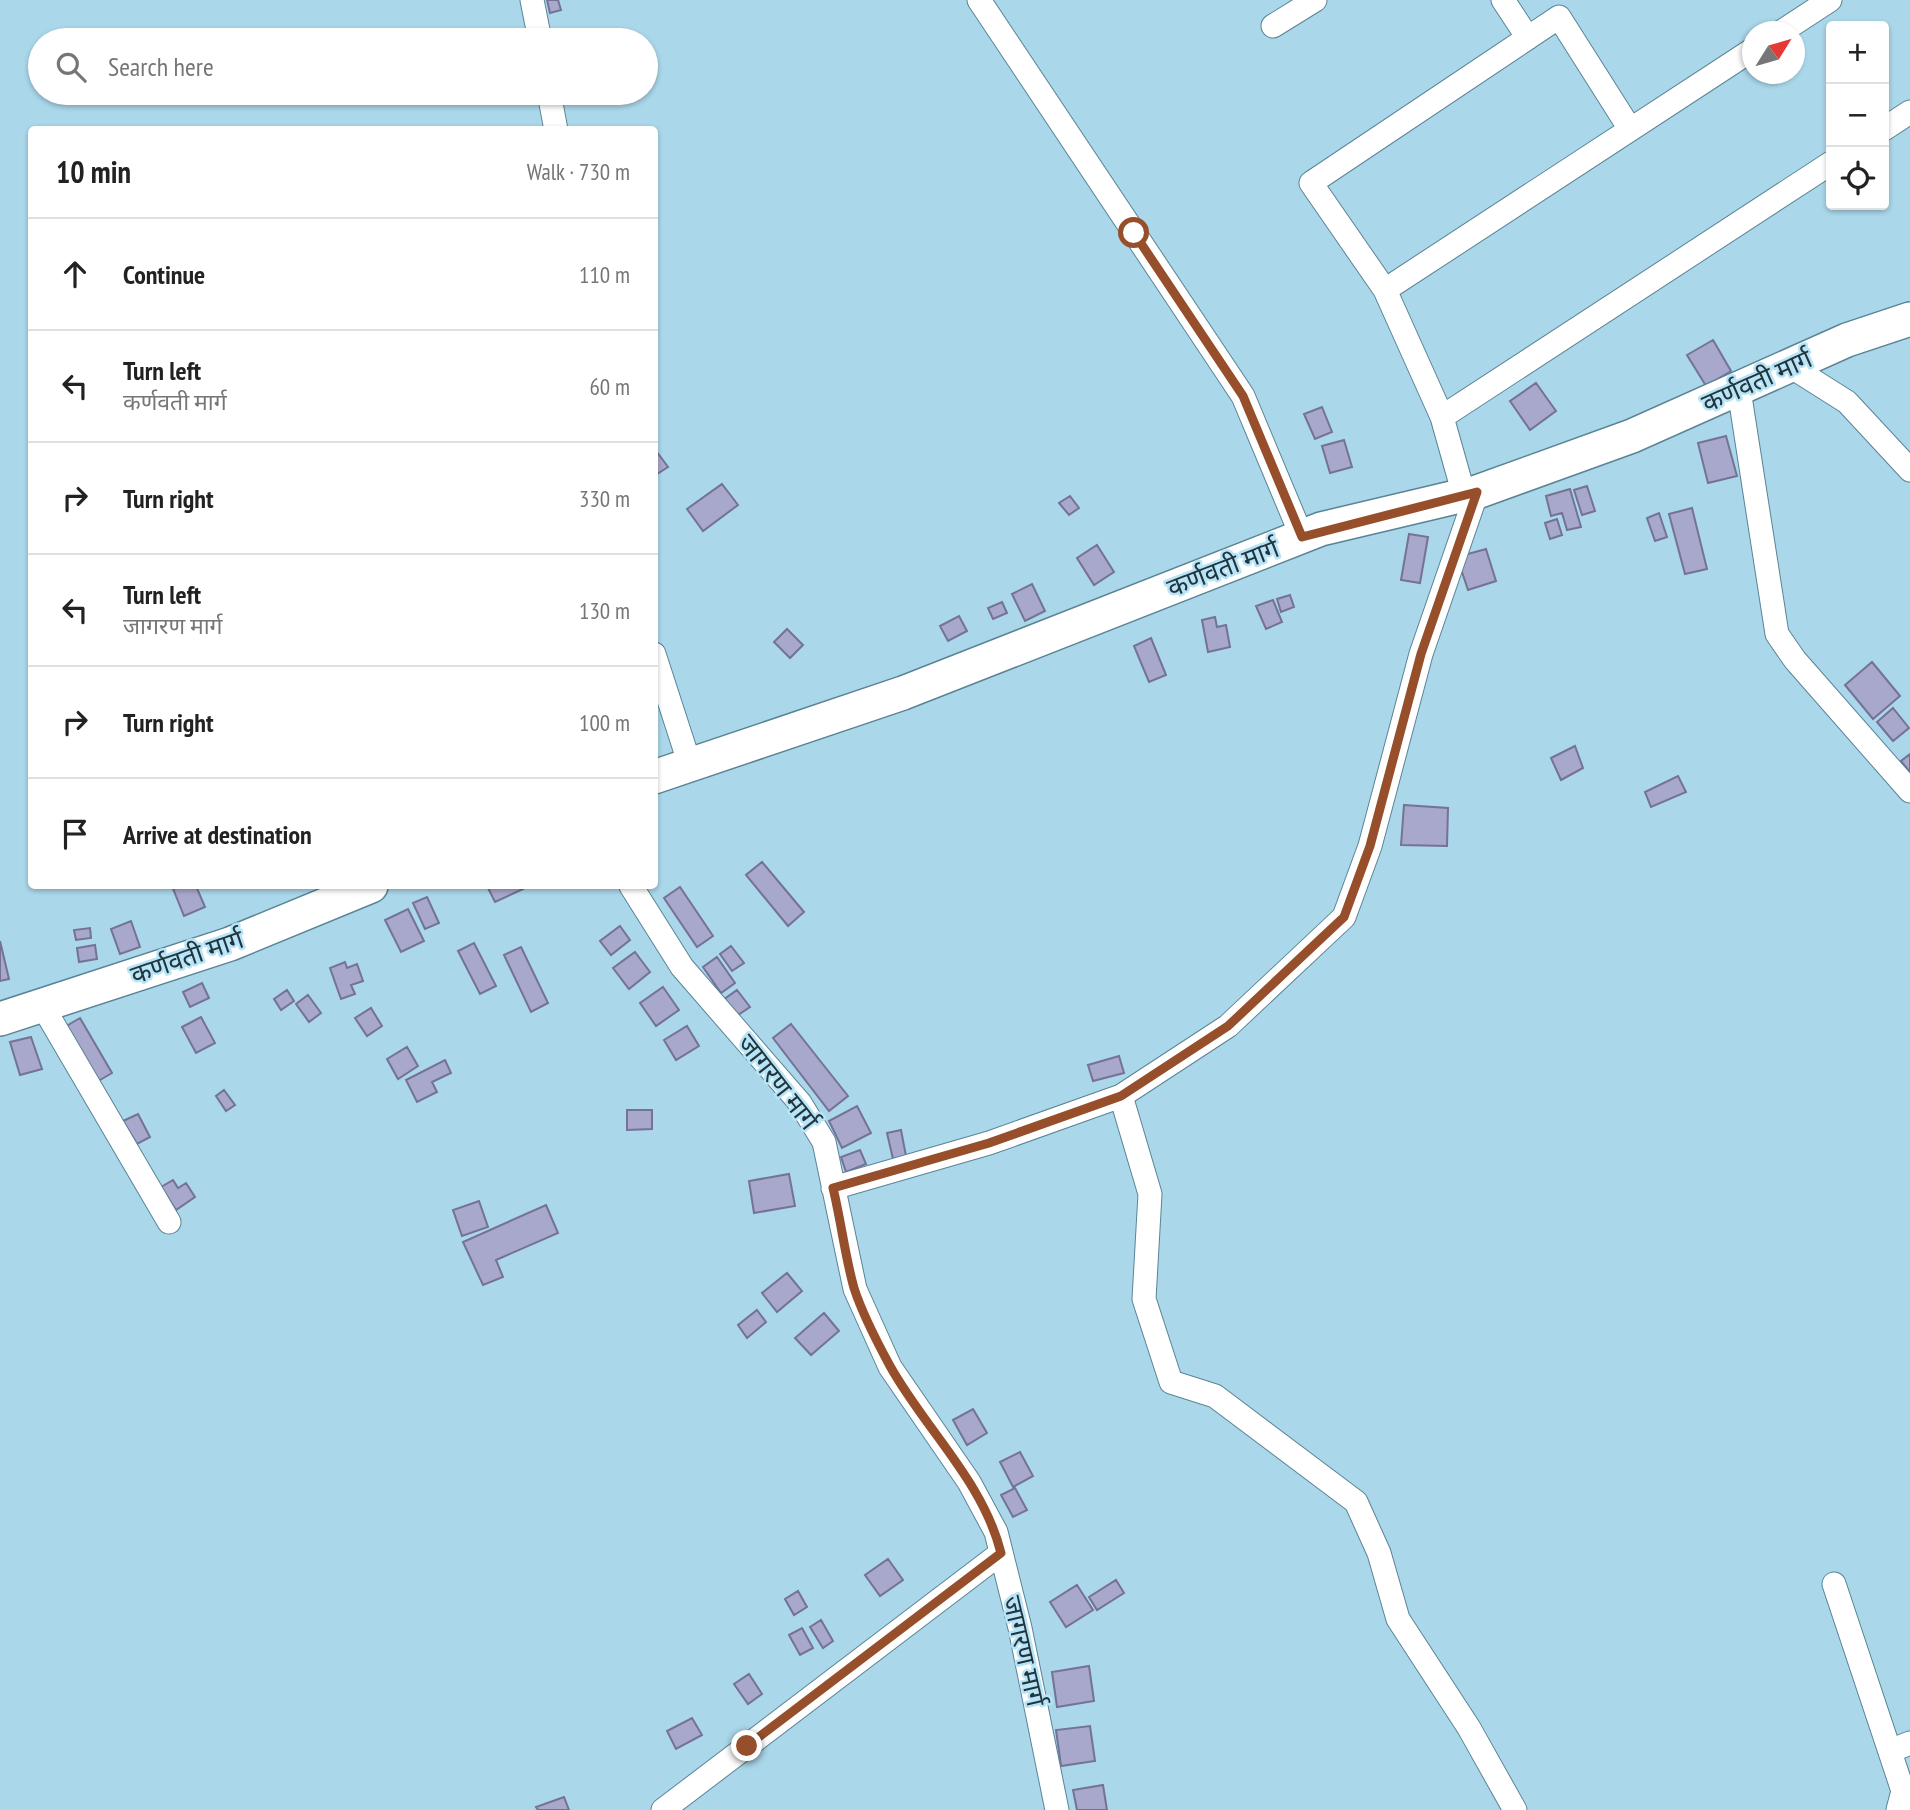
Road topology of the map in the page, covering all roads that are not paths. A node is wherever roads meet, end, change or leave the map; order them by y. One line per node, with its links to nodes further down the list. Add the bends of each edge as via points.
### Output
1 (532, 0): 8 (street)
2 (979, 0): 24 (street, via 1243,396)
3 (1315, 0): 7 (street)
4 (1503, 0): 9 (street)
5 (1830, 0): 6 (street)
6 (1798, 21)
7 (1273, 26)
8 (538, 28)
9 (1528, 38): 15 (street, via 1559,18); 17 (street, via 1311,183)
10 (1742, 56): 15 (street)
11 (551, 105): 13 (street)
12 (1910, 112): 14 (street)
13 (555, 126)
14 (1889, 126)
15 (1630, 129): 17 (street)
16 (1826, 166): 21 (street)
17 (1385, 290): 21 (street)
18 (1910, 319): 19 (main road, कर्णवती मार्ग)
19 (1790, 366): 20 (main road, कर्णवती मार्ग); 22 (street, via 1847,402)
20 (1739, 390): 23 (main road, कर्णवती मार्ग, via 1632,436); 28 (street, via 1777,634)
21 (1442, 417): 23 (street)
22 (1910, 470)
23 (1471, 494): 24 (main road, कर्णवती मार्ग); 33 (street, via 1421,654 1370,846 1344,917 1228,1026)
24 (1302, 537): 26 (main road, कर्णवती मार्ग, via 903,693)
25 (658, 666): 26 (street)
26 (690, 765): 27 (main road, कर्णवती मार्ग)
27 (658, 775)
28 (1910, 791)
29 (357, 889): 31 (main road, कर्णवती मार्ग, via 230,944)
30 (633, 889): 34 (street, जागरण मार्ग, via 682,967 800,1103 824,1142)
31 (42, 1005): 32 (main road, कर्णवती मार्ग); 35 (street)
32 (0, 1019)
33 (1121, 1096): 34 (street, via 989,1143); 41 (street, via 1150,1194 1144,1299 1171,1382 1215,1396 1356,1502 1379,1553 1398,1619 1469,1728)
34 (833, 1188): 36 (street, जागरण मार्ग, via 855,1289 890,1367 969,1482 996,1532)
35 (169, 1222)
36 (1001, 1553): 39 (street); 40 (street, जागरण मार्ग)
37 (1834, 1584): 38 (street)
38 (1900, 1747): 42 (street, via 1903,1791)
39 (663, 1810)
40 (1057, 1810)
41 (1515, 1810)
42 (1898, 1810)

